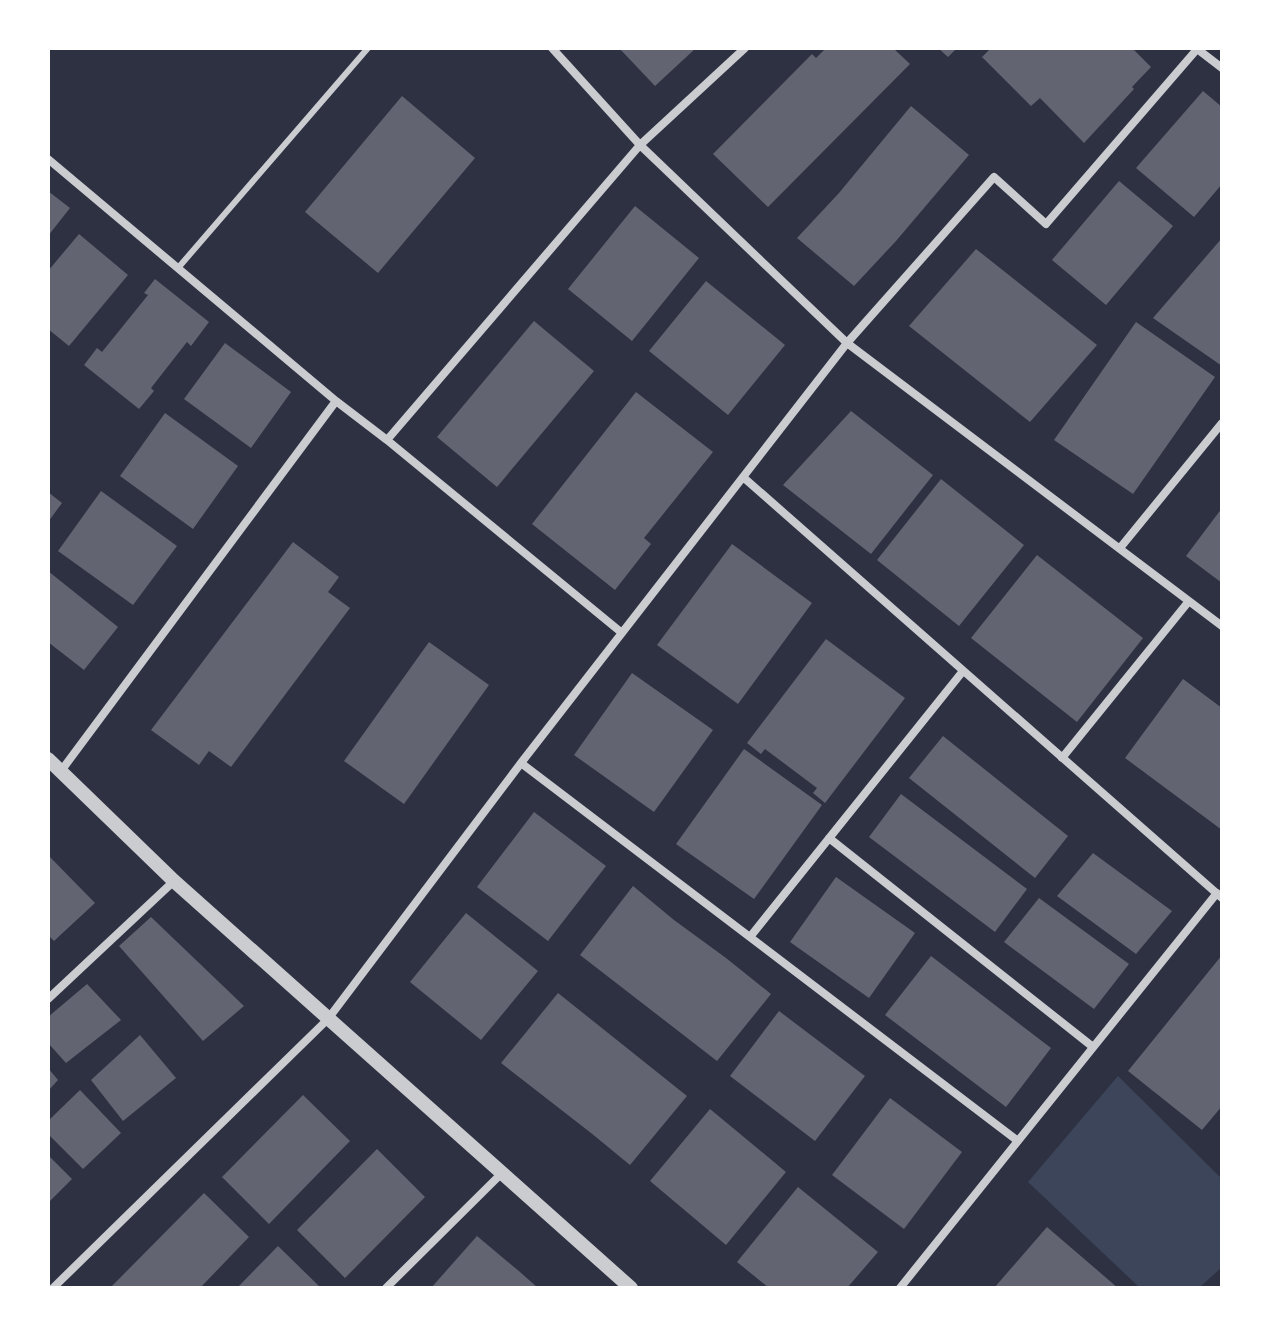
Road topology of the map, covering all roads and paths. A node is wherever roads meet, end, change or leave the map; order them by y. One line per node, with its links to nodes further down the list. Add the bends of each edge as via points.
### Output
1 (368, 48): 8 (lane)
2 (552, 48): 6 (street)
3 (745, 48): 6 (street)
4 (1197, 48): 5 (street); 9 (street, via 1046,224 994,177)
5 (1222, 68)
6 (640, 145): 9 (street); 12 (street)
7 (48, 159): 8 (street)
8 (178, 268): 10 (street)
9 (847, 343): 13 (street); 14 (street)
10 (336, 401): 12 (street); 22 (street)
11 (1222, 423): 14 (street)
12 (387, 440): 17 (street)
13 (743, 477): 17 (street); 18 (street)
14 (1120, 548): 15 (street)
15 (1189, 601): 16 (street); 19 (street)
16 (1222, 626)
17 (622, 633): 21 (street)
18 (963, 671): 19 (street); 23 (street)
19 (1062, 758): 25 (street)
20 (48, 759): 22 (street)
21 (521, 763): 26 (street); 28 (street)
22 (61, 771): 24 (street)
23 (829, 838): 26 (street); 29 (street)
24 (174, 881): 27 (street); 28 (street)
25 (1220, 895): 29 (street)
26 (750, 937): 30 (street)
27 (48, 999)
28 (328, 1019): 31 (street); 32 (street)
29 (1093, 1047): 30 (street)
30 (1018, 1141): 35 (street)
31 (503, 1172): 33 (street); 34 (street)
32 (53, 1288)
33 (386, 1288)
34 (631, 1288)
35 (900, 1288)

